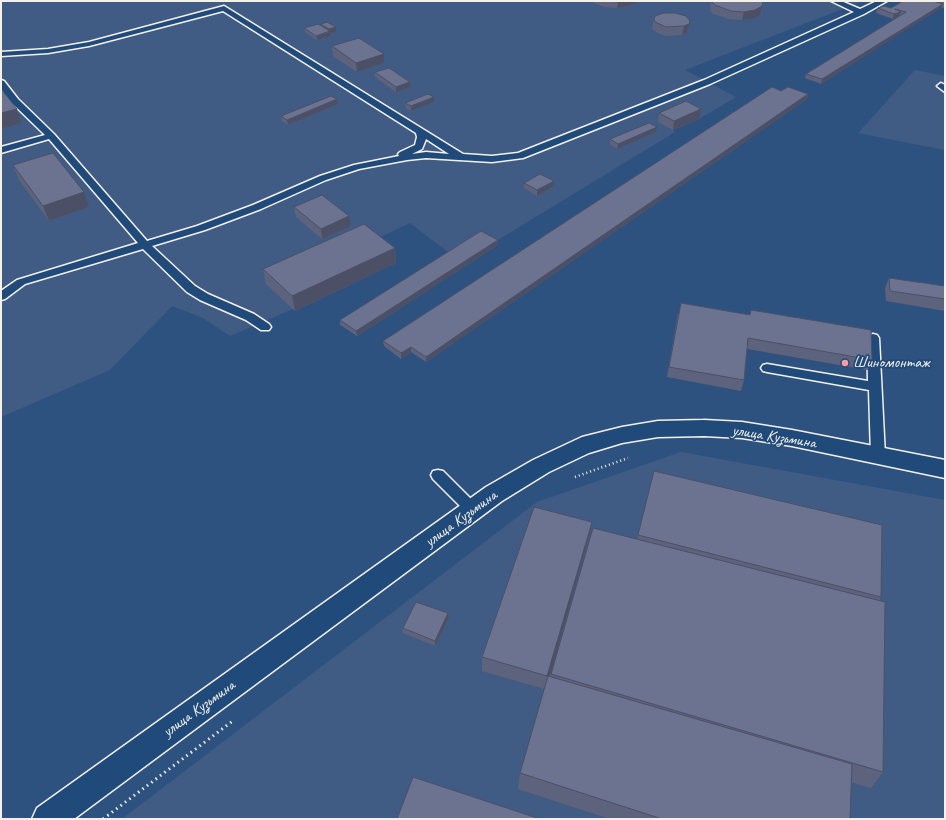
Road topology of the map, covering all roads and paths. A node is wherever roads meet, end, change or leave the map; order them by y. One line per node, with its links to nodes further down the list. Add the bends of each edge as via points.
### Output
1 (835, 1): 3 (lane)
2 (883, 1): 3 (lane)
3 (861, 12): 9 (lane, via 707,82 520,156)
4 (1, 54): 6 (lane, via 48,51 89,44 227,6)
5 (1, 83): 7 (lane)
6 (420, 131): 9 (lane); 10 (lane, via 422,137 419,147)
7 (51, 136): 8 (lane); 11 (lane)
8 (1, 150)
9 (459, 156): 10 (lane, via 426,155)
10 (383, 161): 11 (lane, via 341,172 226,219)
11 (144, 244): 12 (lane, via 21,282); 13 (lane, via 197,294 250,317)
12 (1, 296)
13 (265, 327)
14 (873, 338): 16 (lane)
15 (767, 368): 16 (lane)
16 (875, 387): 18 (lane)
17 (635, 455): 21 (path)
18 (878, 456): 19 (street, улица Кузьмина); 22 (street, улица Кузьмина, via 742,430 658,430 622,435 582,446 541,466 494,494)
19 (945, 470)
20 (438, 475): 22 (lane)
21 (572, 478)
22 (473, 510): 24 (street, улица Кузьмина)
23 (238, 717): 25 (path)
24 (48, 819)
25 (103, 819)

